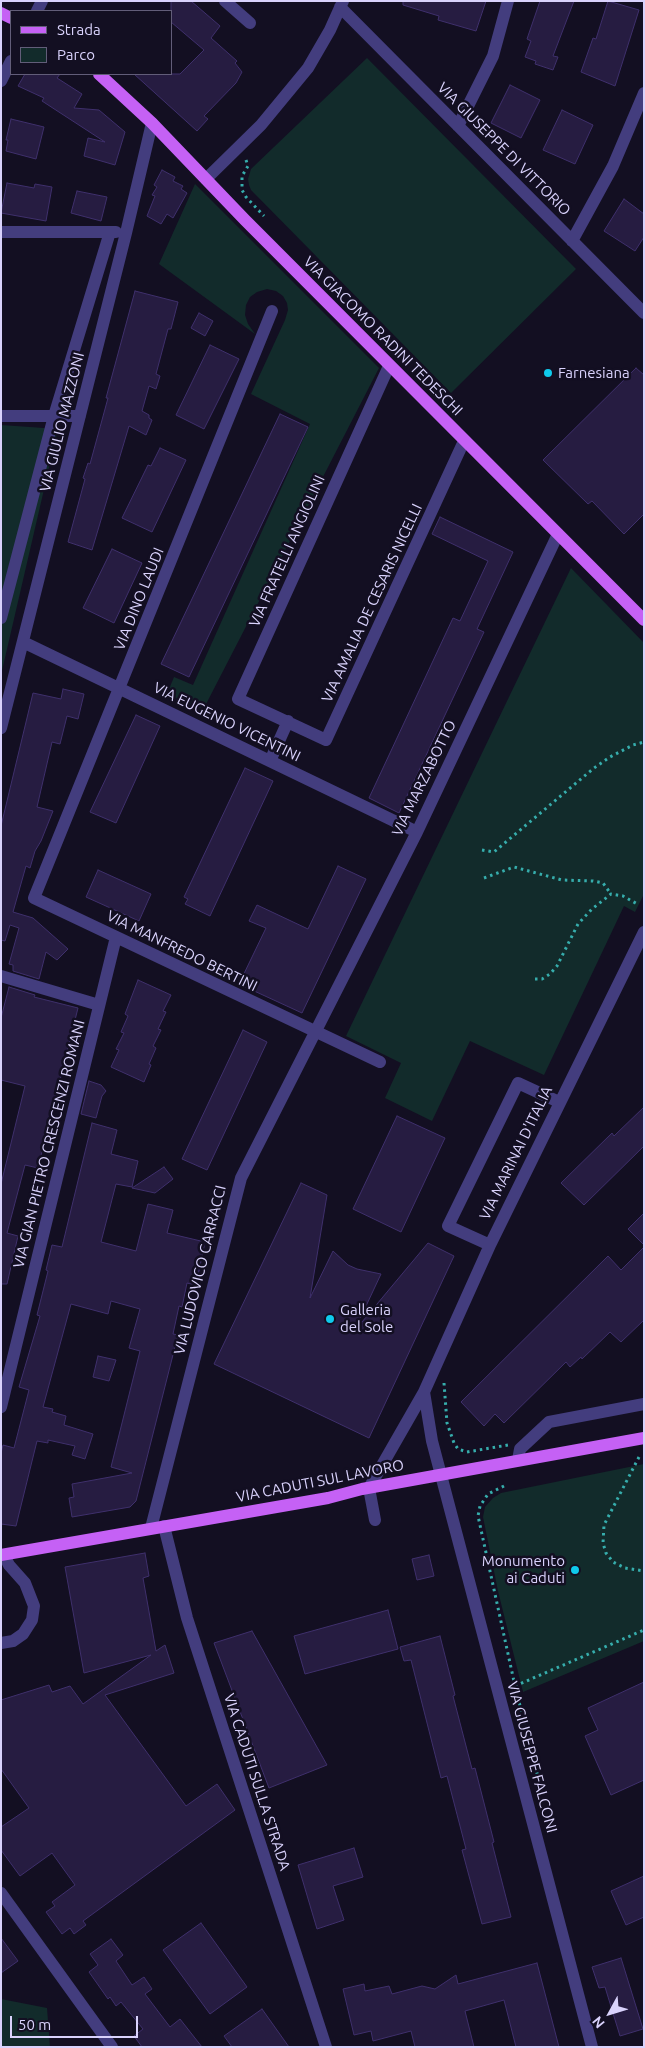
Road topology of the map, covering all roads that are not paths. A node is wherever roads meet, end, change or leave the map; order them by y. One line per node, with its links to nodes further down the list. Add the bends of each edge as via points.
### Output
1 (225, 1): 4 (street)
2 (508, 1): 10 (street, via 493,56)
3 (341, 4): 10 (street, VIA GIUSEPPE DI VITTORIO); 11 (street, via 308,68 279,105)
4 (250, 23)
5 (10, 63): 7 (street)
6 (100, 75): 9 (main road, VIA GIACOMO RADINI TEDESCHI)
7 (1, 81)
8 (644, 93): 15 (street, via 613,166)
9 (152, 123): 11 (main road, VIA GIACOMO RADINI TEDESCHI); 14 (street, VIA GIULIO MAZZONI)
10 (458, 126): 15 (street, VIA GIUSEPPE DI VITTORIO)
11 (206, 179): 18 (main road, VIA GIACOMO RADINI TEDESCHI)
12 (1, 232): 13 (street)
13 (110, 232): 14 (street); 20 (street)
14 (126, 233): 21 (street, VIA GIULIO MAZZONI)
15 (572, 241): 17 (street, VIA GIUSEPPE DI VITTORIO)
16 (272, 311): 27 (street, VIA DINO LAUDI)
17 (644, 313)
18 (390, 366): 22 (main road, VIA GIACOMO RADINI TEDESCHI); 28 (street, VIA FRATELLI ANGIOLINI, via 238,699)
19 (1, 416): 20 (street)
20 (54, 416): 21 (street); 24 (street)
21 (80, 416): 26 (street, VIA GIULIO MAZZONI)
22 (464, 441): 23 (main road, VIA GIACOMO RADINI TEDESCHI); 28 (street, VIA AMALIA DE CESARIS NICELLI, via 326,740)
23 (558, 534): 25 (main road, VIA GIACOMO RADINI TEDESCHI); 31 (street, VIA MARZABOTTO)
24 (1, 618)
25 (644, 620)
26 (23, 642): 27 (street, VIA EUGENIO VICENTINI); 29 (street, VIA GIULIO MAZZONI)
27 (120, 689): 30 (street, VIA EUGENIO VICENTINI); 32 (street, VIA DINO LAUDI)
28 (288, 721): 30 (street)
29 (1, 728)
30 (270, 761): 31 (street, VIA EUGENIO VICENTINI)
31 (417, 832): 38 (street, VIA MARZABOTTO)
32 (34, 898): 34 (street, VIA MANFREDO BERTINI)
33 (644, 932): 35 (street, VIA MARINAI D'ITALIA)
34 (116, 937): 37 (street, VIA GIAN PIETRO CRESCENZI ROMANI); 38 (street, VIA MANFREDO BERTINI)
35 (640, 951): 40 (street, VIA MARINAI D'ITALIA)
36 (1, 976): 37 (street, VIA GIAN PIETRO CRESCENZI ROMANI)
37 (99, 1006): 43 (street, VIA GIAN PIETRO CRESCENZI ROMANI)
38 (315, 1033): 39 (street, VIA MANFREDO BERTINI); 51 (street, VIA LUDOVICO CARRACCI, via 241,1178)
39 (380, 1062)
40 (559, 1102): 41 (street, VIA MARINAI D'ITALIA); 41 (street, via 518,1083 448,1226)
41 (490, 1245): 42 (street, VIA MARINAI D'ITALIA)
42 (424, 1392): 47 (street); 48 (street, VIA MARINAI D'ITALIA)
43 (2, 1402)
44 (644, 1404): 46 (street, via 548,1422 520,1449)
45 (644, 1438): 46 (main road, VIA CADUTI SUL LAVORO)
46 (518, 1460): 47 (main road, VIA CADUTI SUL LAVORO)
47 (441, 1475): 48 (main road, VIA CADUTI SUL LAVORO); 57 (street, VIA GIUSEPPE FALCONI)
48 (369, 1488): 49 (street); 50 (main road, VIA CADUTI SUL LAVORO)
49 (375, 1520)
50 (164, 1526): 51 (main road, VIA CADUTI SUL LAVORO); 56 (street, VIA CADUTI SULLA STRADA, via 187,1618)
51 (151, 1528): 52 (main road, VIA CADUTI SUL LAVORO)
52 (2, 1555): 53 (street, via 25,1583 34,1606 32,1620 23,1634 13,1641)
53 (1, 1643)
54 (1, 1893): 55 (street)
55 (112, 2047)
56 (326, 2047)
57 (592, 2047)

